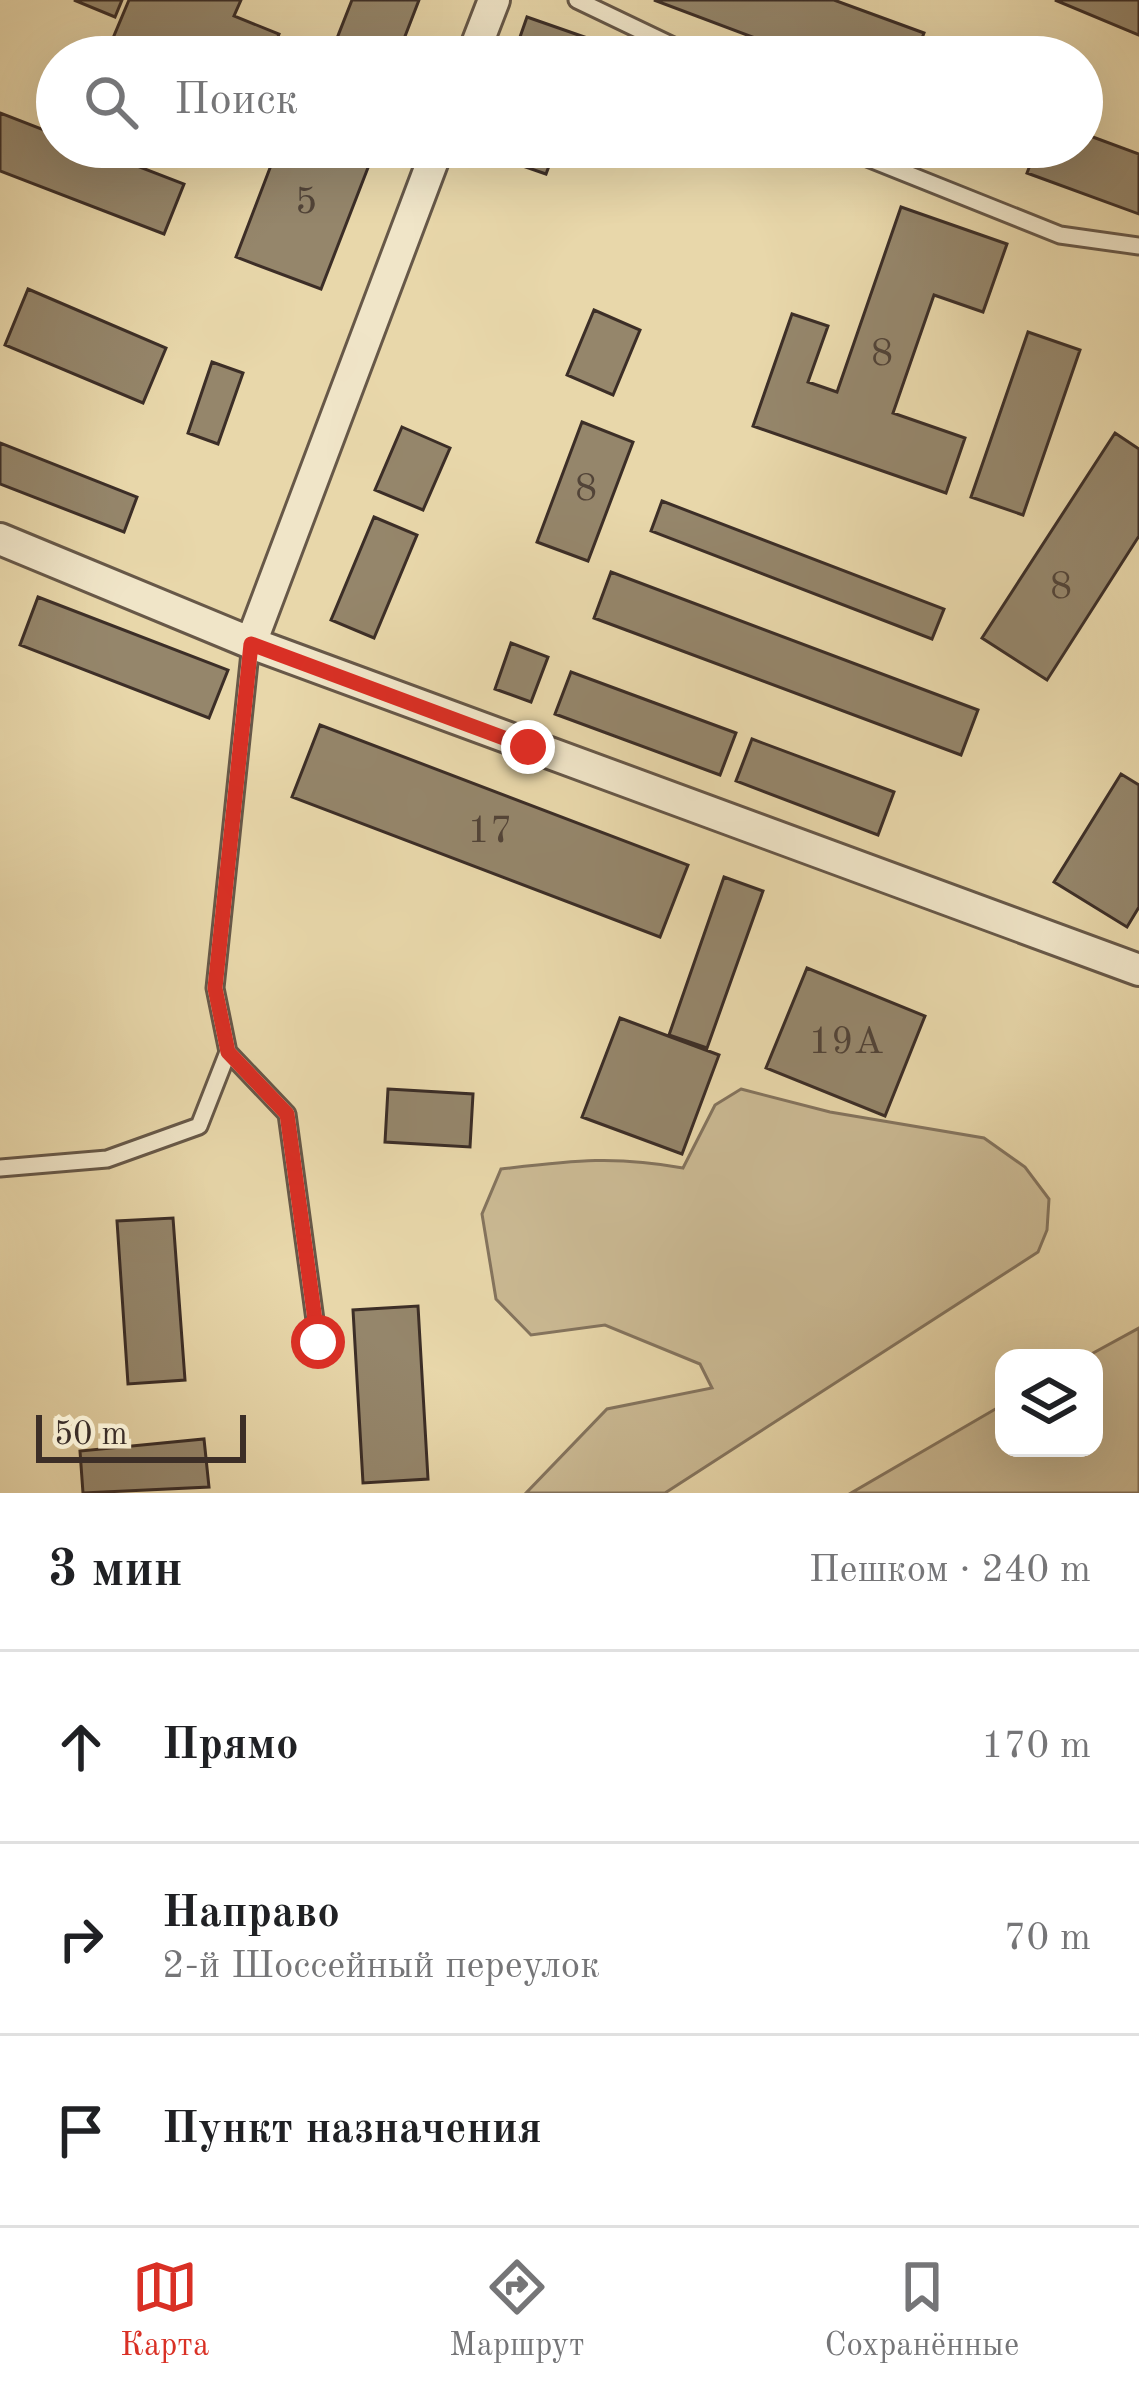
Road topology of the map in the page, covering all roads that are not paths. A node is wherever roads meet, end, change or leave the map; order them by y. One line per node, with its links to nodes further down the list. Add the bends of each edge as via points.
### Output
1 (494, 0): 3 (street)
2 (577, 0): 4 (lane)
3 (480, 36)
4 (652, 36)
5 (430, 168): 9 (street)
6 (892, 168): 7 (lane, via 1060,236)
7 (1139, 246)
8 (0, 538): 9 (street)
9 (251, 644): 10 (street); 11 (lane, via 215,988)
10 (1136, 966)
11 (228, 1052): 12 (lane, via 199,1126 107,1159); 13 (lane, via 287,1114)
12 (0, 1168)
13 (318, 1342)

